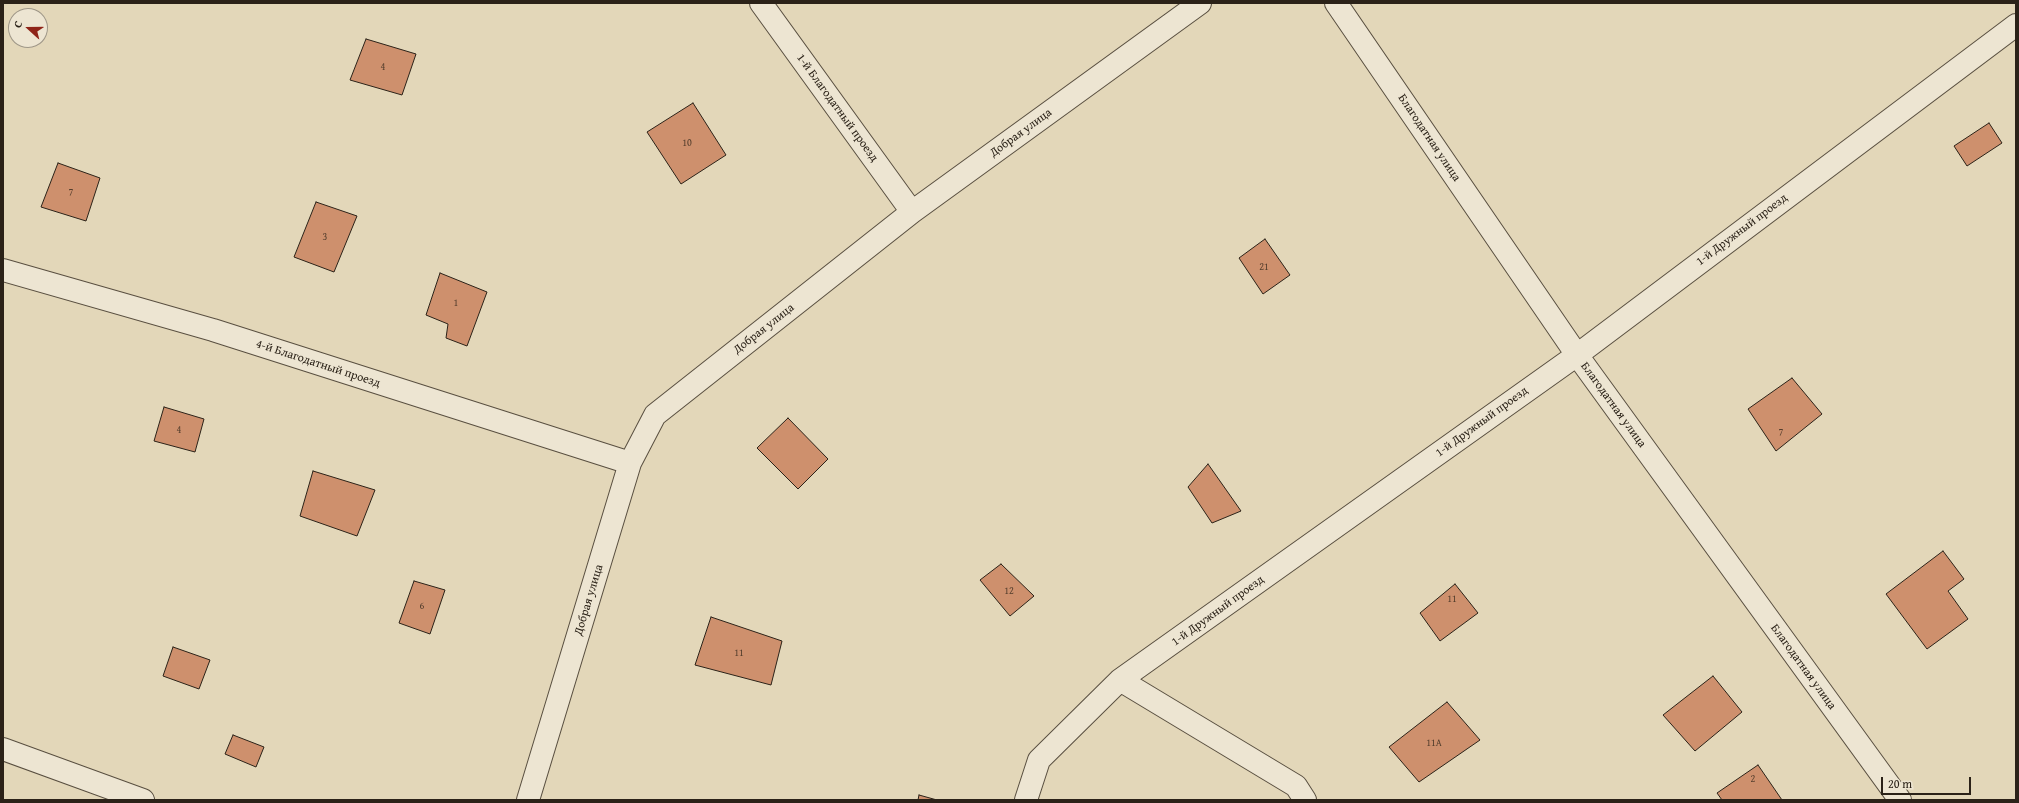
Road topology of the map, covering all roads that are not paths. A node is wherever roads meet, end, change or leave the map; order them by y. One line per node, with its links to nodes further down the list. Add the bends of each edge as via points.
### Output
1 (761, 3): 5 (street, 1-й Благодатный проезд)
2 (1200, 3): 5 (street, Добрая улица)
3 (1336, 3): 7 (street, Благодатная улица)
4 (2016, 25): 7 (street, 1-й Дружный проезд)
5 (912, 212): 8 (street, Добрая улица, via 655,415)
6 (3, 270): 8 (street, 4-й Благодатный проезд, via 213,330)
7 (1577, 355): 9 (street, 1-й Дружный проезд); 15 (street, Благодатная улица)
8 (630, 463): 12 (street, Добрая улица)
9 (1120, 680): 13 (street, 1-й Дружный проезд, via 1039,760); 14 (street, via 1296,786)
10 (3, 749): 11 (street)
11 (143, 800)
12 (528, 800)
13 (1026, 800)
14 (1306, 800)
15 (1900, 800)

